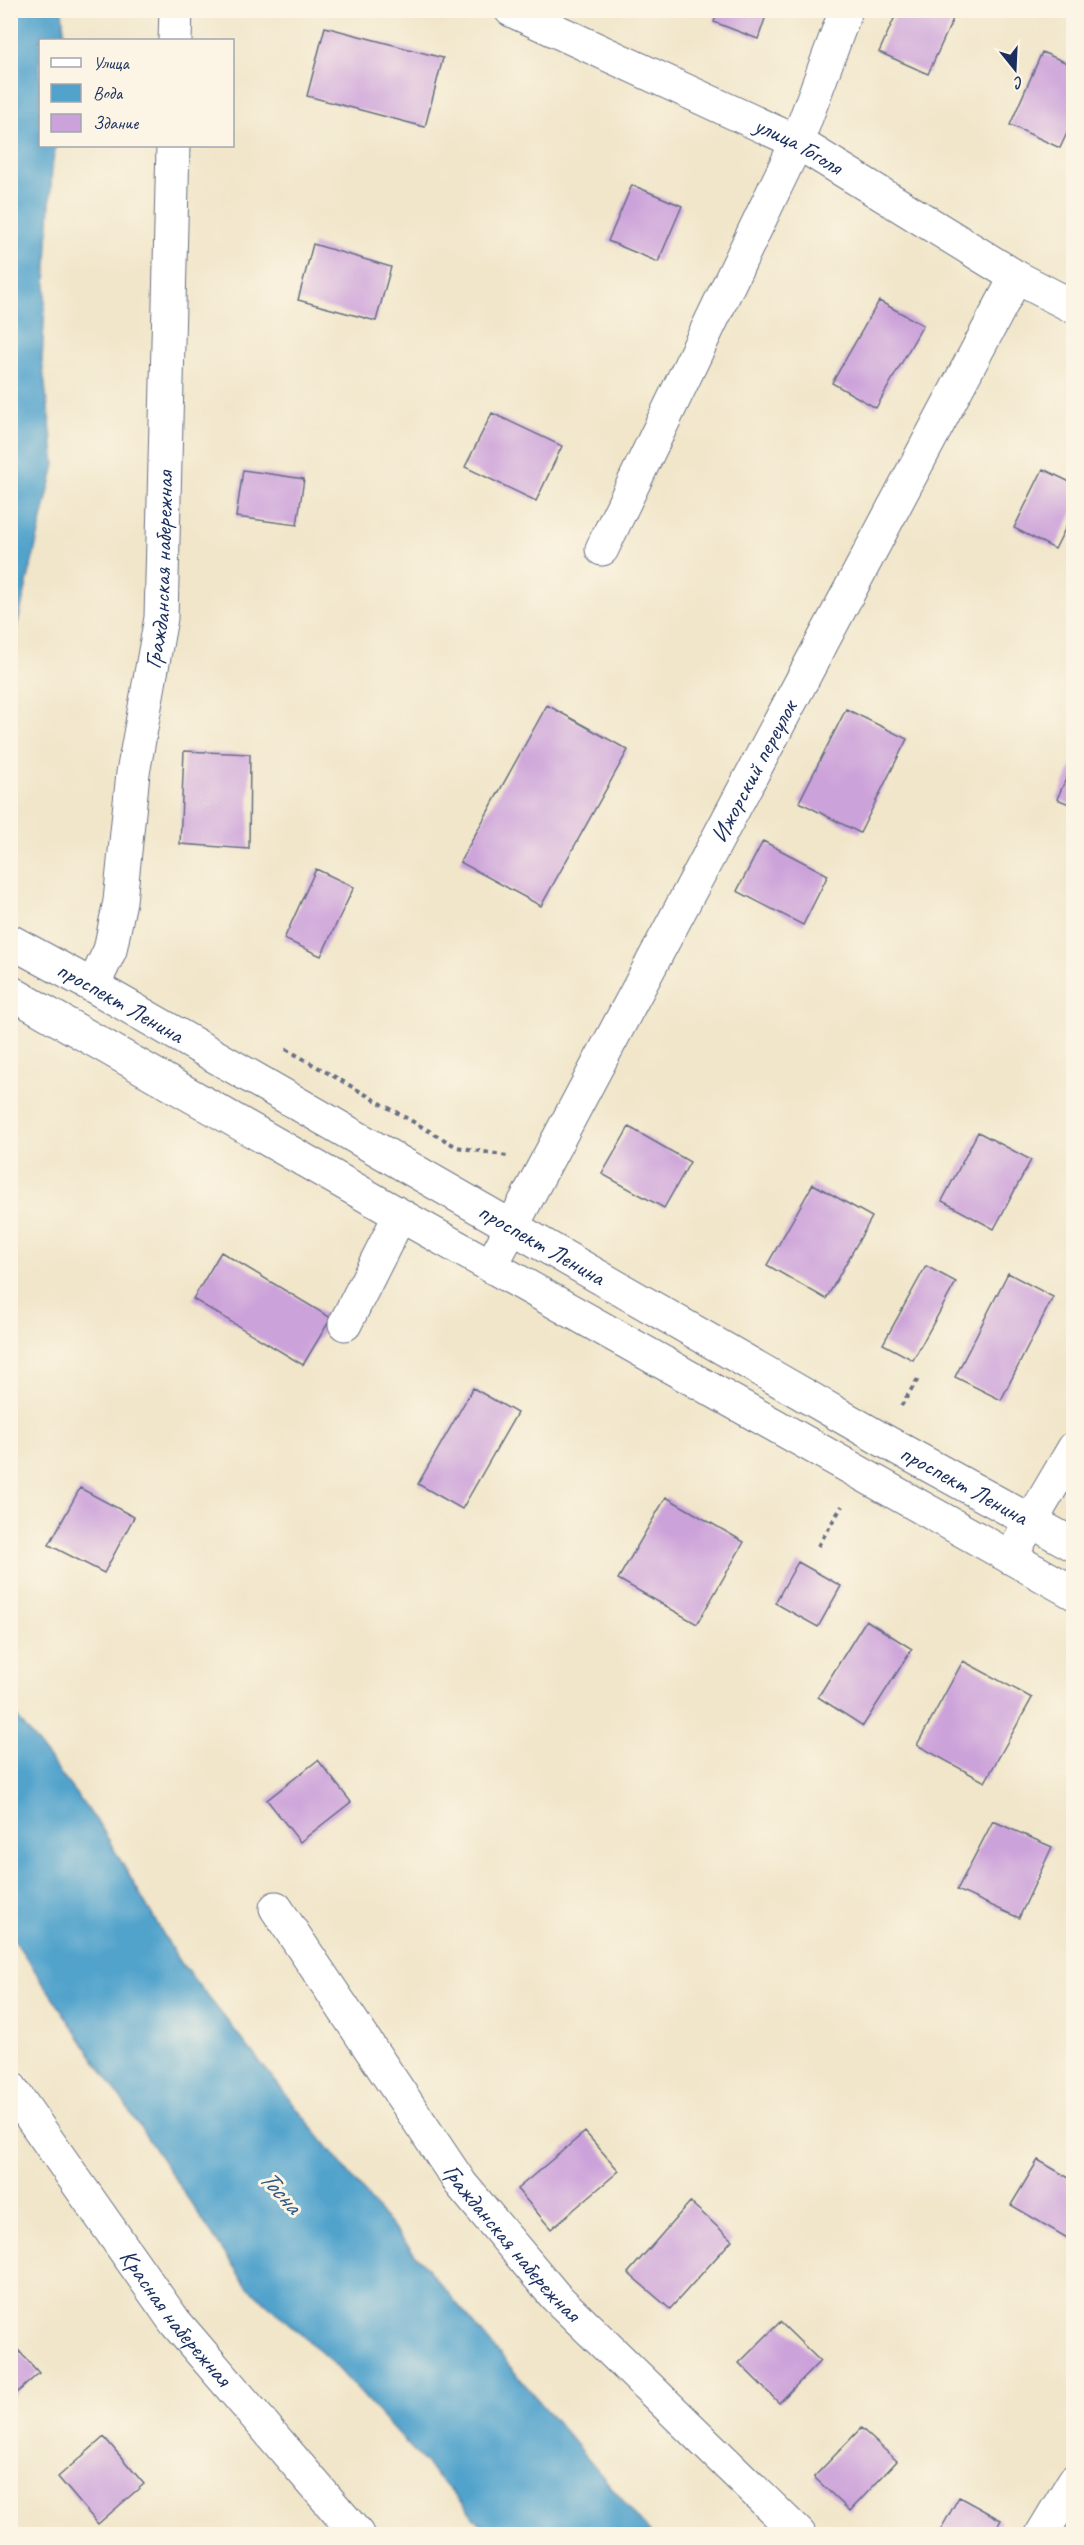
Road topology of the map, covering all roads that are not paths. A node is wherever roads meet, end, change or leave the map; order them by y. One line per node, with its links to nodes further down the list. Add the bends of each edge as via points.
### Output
1 (176, 10): 4 (street)
2 (511, 10): 5 (street, улица Гоголя)
3 (846, 10): 5 (street)
4 (175, 39)
5 (797, 142): 7 (street, улица Гоголя); 9 (street)
6 (173, 147): 11 (street, Гражданская набережная, via 161,618 133,773 120,901 110,950)
7 (1016, 277): 8 (street, улица Гоголя); 14 (street, Ижорский переулок)
8 (1074, 307)
9 (602, 549)
10 (22, 947): 11 (street, проспект Ленина)
11 (93, 986): 14 (street, проспект Ленина)
12 (11, 993): 13 (street, проспект Ленина)
13 (400, 1215): 15 (street, проспект Ленина); 16 (street)
14 (512, 1226): 15 (street, Ижорский переулок); 18 (street, проспект Ленина)
15 (491, 1266): 20 (street, проспект Ленина)
16 (345, 1324)
17 (1074, 1448): 18 (street)
18 (1030, 1521): 19 (street, проспект Ленина); 20 (street)
19 (1074, 1545)
20 (1010, 1557): 21 (street, проспект Ленина)
21 (1074, 1593)
22 (276, 1908): 26 (street, Гражданская набережная, via 468,2193 555,2296)
23 (10, 2087): 25 (street, Красная набережная, via 175,2322)
24 (1074, 2481): 27 (street)
25 (357, 2535)
26 (799, 2535)
27 (1042, 2535)

